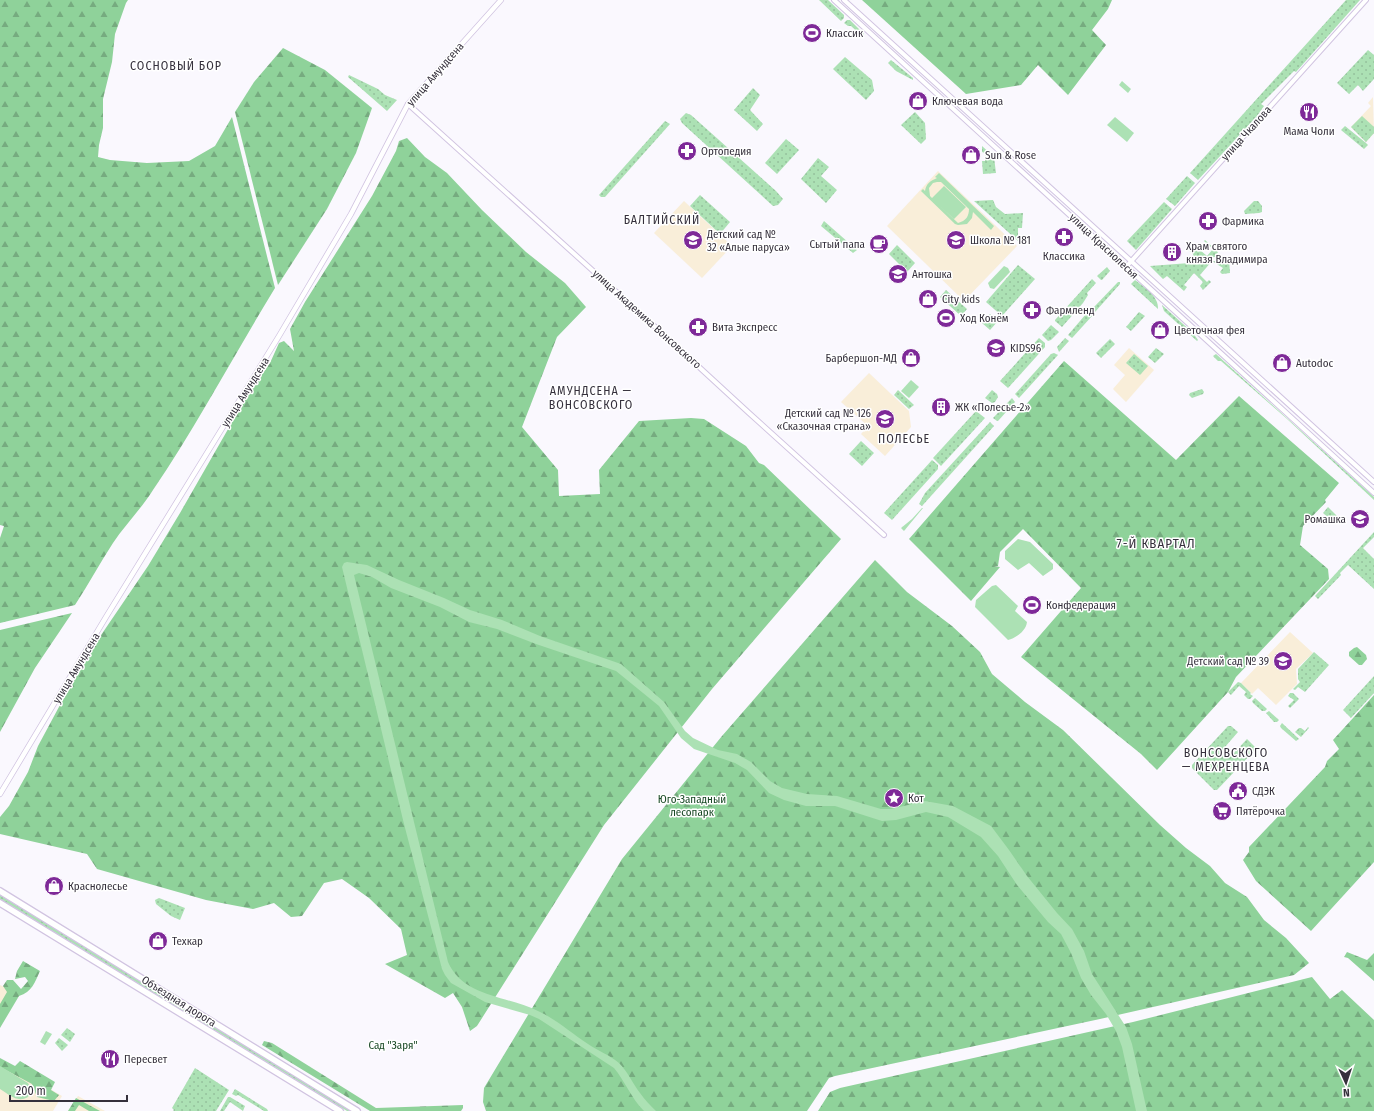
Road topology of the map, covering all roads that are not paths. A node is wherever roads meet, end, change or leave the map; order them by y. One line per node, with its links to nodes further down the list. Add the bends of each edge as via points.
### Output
1 (501, 0): 5 (main road, улица Амундсена)
2 (834, 0): 7 (street, улица Краснолесья)
3 (844, 0): 6 (street, улица Краснолесья)
4 (1366, 0): 8 (street, улица Чкалова)
5 (408, 104): 12 (street, улица Академика Вонсовского); 13 (main road, улица Амундсена, via 347,221)
6 (987, 130): 7 (street); 8 (street, улица Краснолесья)
7 (982, 136): 9 (street, улица Краснолесья)
8 (1132, 261): 9 (street, улица Чкалова); 10 (street, улица Краснолесья)
9 (1126, 267): 11 (street, улица Краснолесья)
10 (1374, 482)
11 (1374, 493)
12 (884, 535)
13 (0, 794)
14 (0, 891): 17 (main road, Объездная дорога)
15 (0, 903): 16 (main road, Объездная дорога)
16 (340, 1111)
17 (357, 1111)

